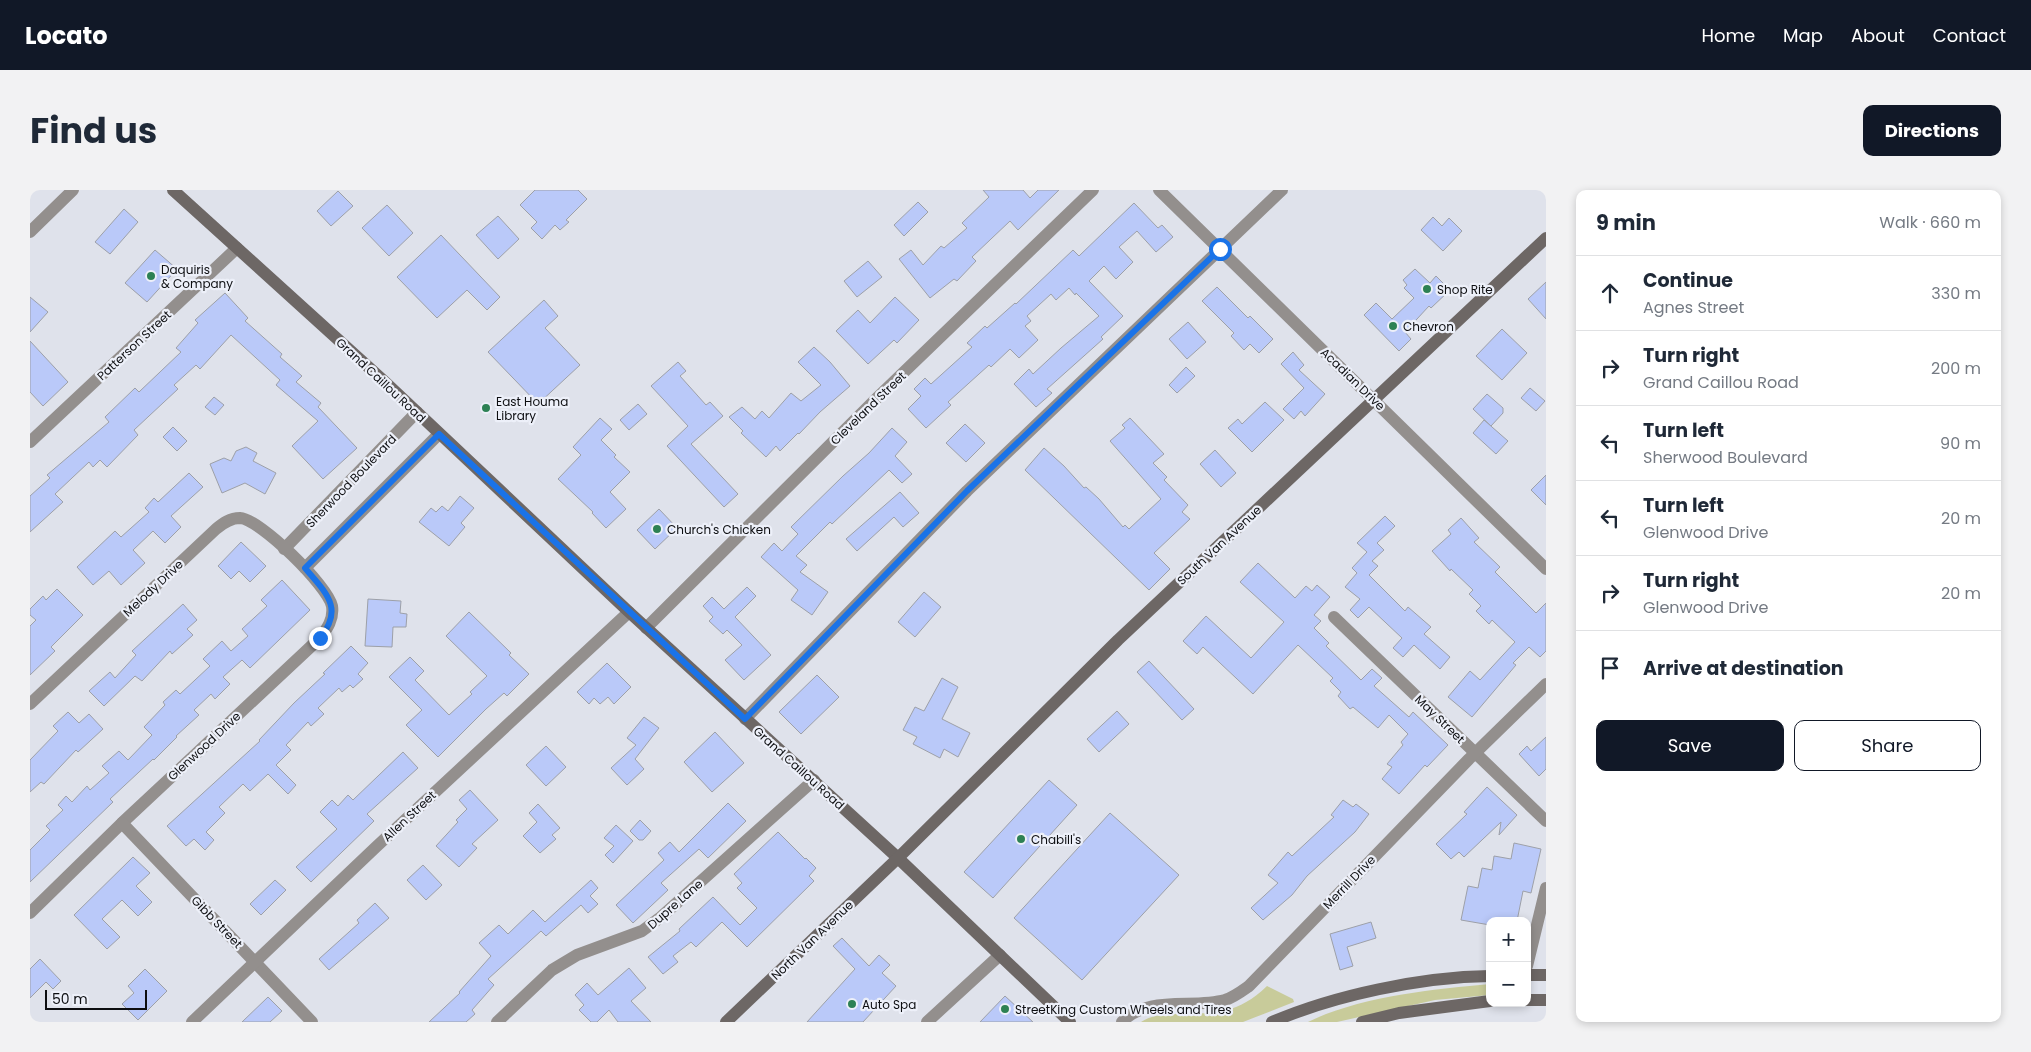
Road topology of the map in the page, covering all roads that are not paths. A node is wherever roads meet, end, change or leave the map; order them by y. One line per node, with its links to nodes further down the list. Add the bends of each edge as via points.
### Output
1 (73, 190): 6 (street)
2 (173, 190): 8 (main road, Grand Caillou Road)
3 (1093, 190): 19 (street, Cleveland Street, via 878,397)
4 (1159, 190): 9 (street, Acadian Drive)
5 (1282, 190): 9 (street)
6 (30, 232)
7 (1546, 238): 10 (main road, South Van Avenue)
8 (237, 248): 11 (main road, Grand Caillou Road); 13 (street, Patterson Street)
9 (1220, 249): 10 (street, Acadian Drive); 22 (street, via 974,484)
10 (1373, 399): 16 (street, Acadian Drive); 27 (main road, South Van Avenue, via 1118,640)
11 (418, 412): 12 (main road, Grand Caillou Road); 14 (street, Sherwood Boulevard)
12 (439, 434): 15 (street); 17 (main road, Grand Caillou Road)
13 (30, 442)
14 (284, 549): 15 (street, Melody Drive); 21 (street, Melody Drive, via 250,520 227,520)
15 (305, 568): 26 (street, Glenwood Drive, via 329,597 332,617 328,628)
16 (1546, 569)
17 (629, 612): 19 (main road, Grand Caillou Road); 31 (street, Allen Street)
18 (1334, 617): 23 (street, May Street)
19 (646, 628): 22 (main road, Grand Caillou Road)
20 (1546, 684): 23 (street, Merrill Drive)
21 (30, 704)
22 (745, 719): 24 (main road, Grand Caillou Road)
23 (1475, 753): 25 (street, May Street); 45 (street, Merrill Drive, via 1244,989 1226,1000 1153,1006 1129,1015)
24 (814, 780): 27 (main road, Grand Caillou Road); 41 (street, Dupre Lane, via 661,917 642,931 577,955 552,970)
25 (1546, 821)
26 (122, 823): 29 (street, Glenwood Drive); 31 (street, Gibb Street)
27 (898, 858): 30 (main road, Grand Caillou Road); 42 (main road, North Van Avenue)
28 (1546, 888): 32 (street)
29 (30, 912)
30 (1000, 954): 43 (street); 44 (main road, Grand Caillou Road)
31 (255, 962): 39 (street, Allen Street); 40 (street, Gibb Street)
32 (1528, 962)
33 (1531, 975): 34 (main road)
34 (1546, 975)
35 (1486, 976): 46 (main road, via 1391,987 1314,1006)
36 (1531, 1000): 37 (main road)
37 (1546, 1000)
38 (1486, 1002): 47 (main road, via 1399,1013)
39 (192, 1022)
40 (312, 1022)
41 (497, 1022)
42 (726, 1022)
43 (927, 1022)
44 (1070, 1022)
45 (1122, 1022)
46 (1272, 1022)
47 (1362, 1022)

